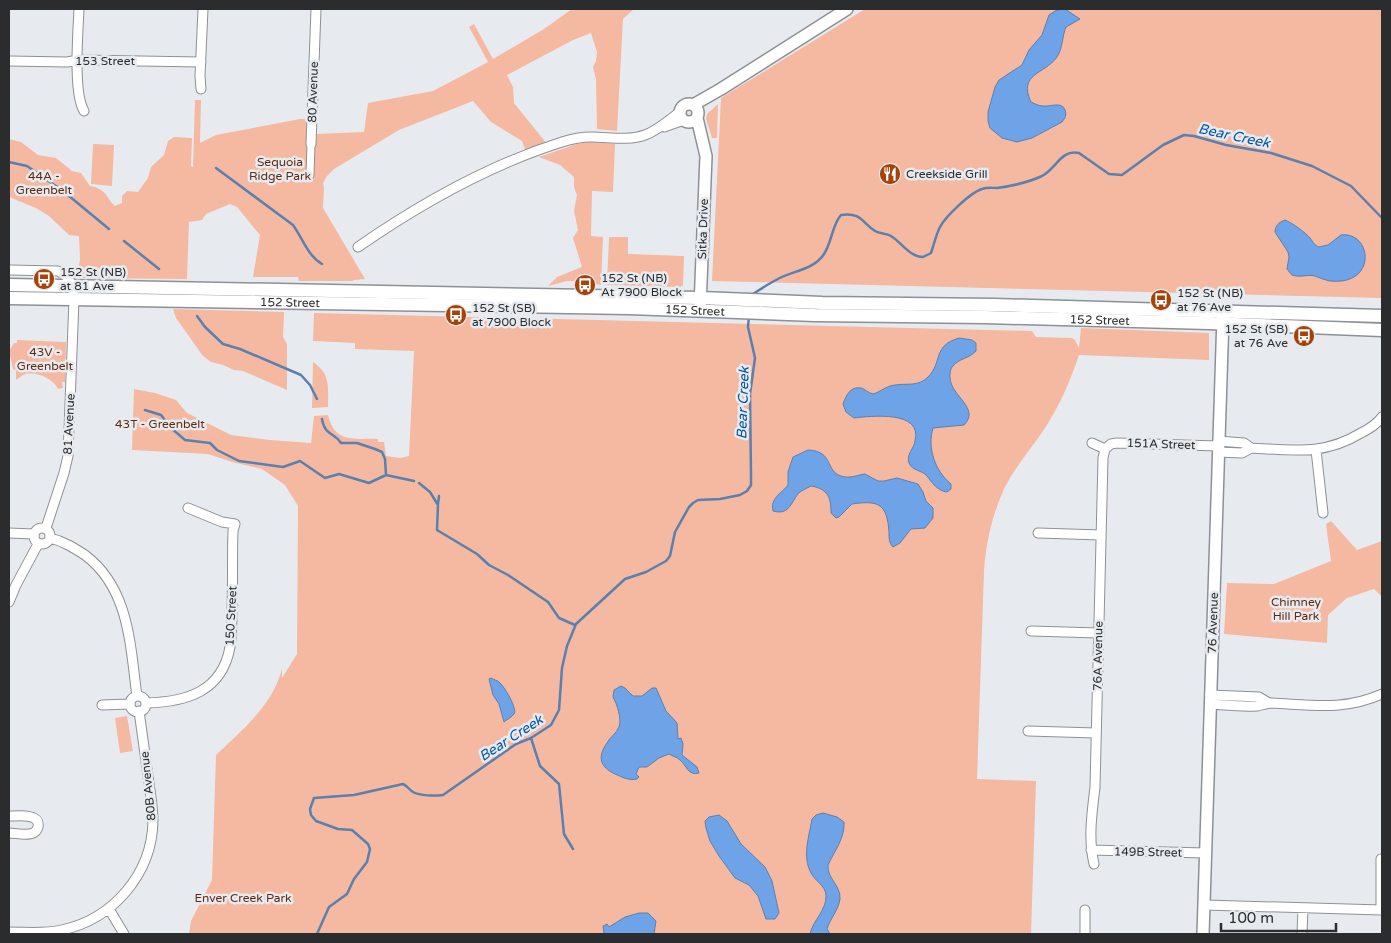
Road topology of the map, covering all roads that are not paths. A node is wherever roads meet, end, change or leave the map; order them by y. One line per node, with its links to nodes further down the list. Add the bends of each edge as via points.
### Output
1 (80, 9): 5 (street)
2 (203, 9): 7 (street)
3 (316, 9): 11 (street, 80 Avenue)
4 (847, 9): 10 (street, via 721,89)
5 (78, 60): 6 (street, 153 Street); 7 (street, 153 Street); 9 (street, via 78,94)
6 (9, 61)
7 (201, 62): 8 (street)
8 (201, 89)
9 (84, 111)
10 (691, 115): 13 (street, via 638,137 574,139 526,156 437,197); 18 (street, Sitka Drive, via 706,156)
11 (311, 144): 12 (street, 80 Avenue)
12 (310, 175)
13 (358, 246)
14 (9, 270): 16 (street, via 58,271 64,274)
15 (9, 285): 16 (main road, 152 Street)
16 (74, 292): 17 (main road, 152 Street); 18 (main road, 152 Street); 30 (street, 81 Avenue, via 68,456)
17 (9, 298)
18 (700, 305): 19 (main road, 152 Street)
19 (736, 306): 21 (main road, 152 Street, via 764,301); 21 (main road, 152 Street, via 759,313 862,316)
20 (1382, 316): 21 (main road, 152 Street)
21 (1222, 318): 22 (main road, 152 Street); 25 (street, 76 Avenue)
22 (1382, 330)
23 (1381, 421): 27 (street, 151A Street, via 1344,442)
24 (1092, 443): 26 (street)
25 (1218, 447): 26 (street, 151A Street, via 1117,443); 27 (street, 151A Street, via 1242,453 1251,448); 42 (street, 76 Avenue)
26 (1105, 449): 34 (street, 76A Avenue)
27 (1316, 450): 29 (street)
28 (188, 508): 43 (street, 150 Street, via 235,524 229,650 217,676 200,692 177,701)
29 (1323, 513)
30 (46, 528): 33 (street); 35 (street)
31 (9, 533): 33 (street)
32 (1038, 533): 34 (street)
33 (34, 534): 36 (street)
34 (1101, 535): 39 (street, 76A Avenue)
35 (50, 538): 36 (street, via 46,544); 41 (street, via 91,560 115,590 126,621)
36 (38, 544): 37 (street)
37 (9, 602)
38 (1031, 631): 39 (street)
39 (1099, 632): 47 (street, 76A Avenue)
40 (1382, 694): 42 (street, via 1358,703 1321,707 1269,703 1258,706)
41 (134, 700): 43 (street, via 143,698); 44 (street); 45 (street, via 133,710)
42 (1210, 700): 51 (street, 76 Avenue)
43 (146, 703): 45 (street)
44 (102, 705)
45 (139, 712): 56 (street, 80B Avenue, via 153,809 152,832 148,854 139,874)
46 (1028, 731): 47 (street)
47 (1096, 733): 50 (street, 76A Avenue)
48 (9, 816): 49 (street, via 32,817 38,825 32,834)
49 (9, 833)
50 (1091, 850): 51 (street, 149B Street); 53 (street, 76A Avenue)
51 (1205, 853): 54 (street, 76 Avenue)
52 (1381, 859): 58 (street)
53 (1094, 864)
54 (1204, 906): 55 (street); 62 (street, 76 Avenue)
55 (1303, 908): 58 (street); 63 (street)
56 (109, 909): 59 (street, 80B Avenue, via 84,923 62,930); 60 (street)
57 (1085, 910): 61 (street)
58 (1382, 910)
59 (9, 932)
60 (124, 934)
61 (1085, 934)
62 (1203, 934)
63 (1302, 934)

